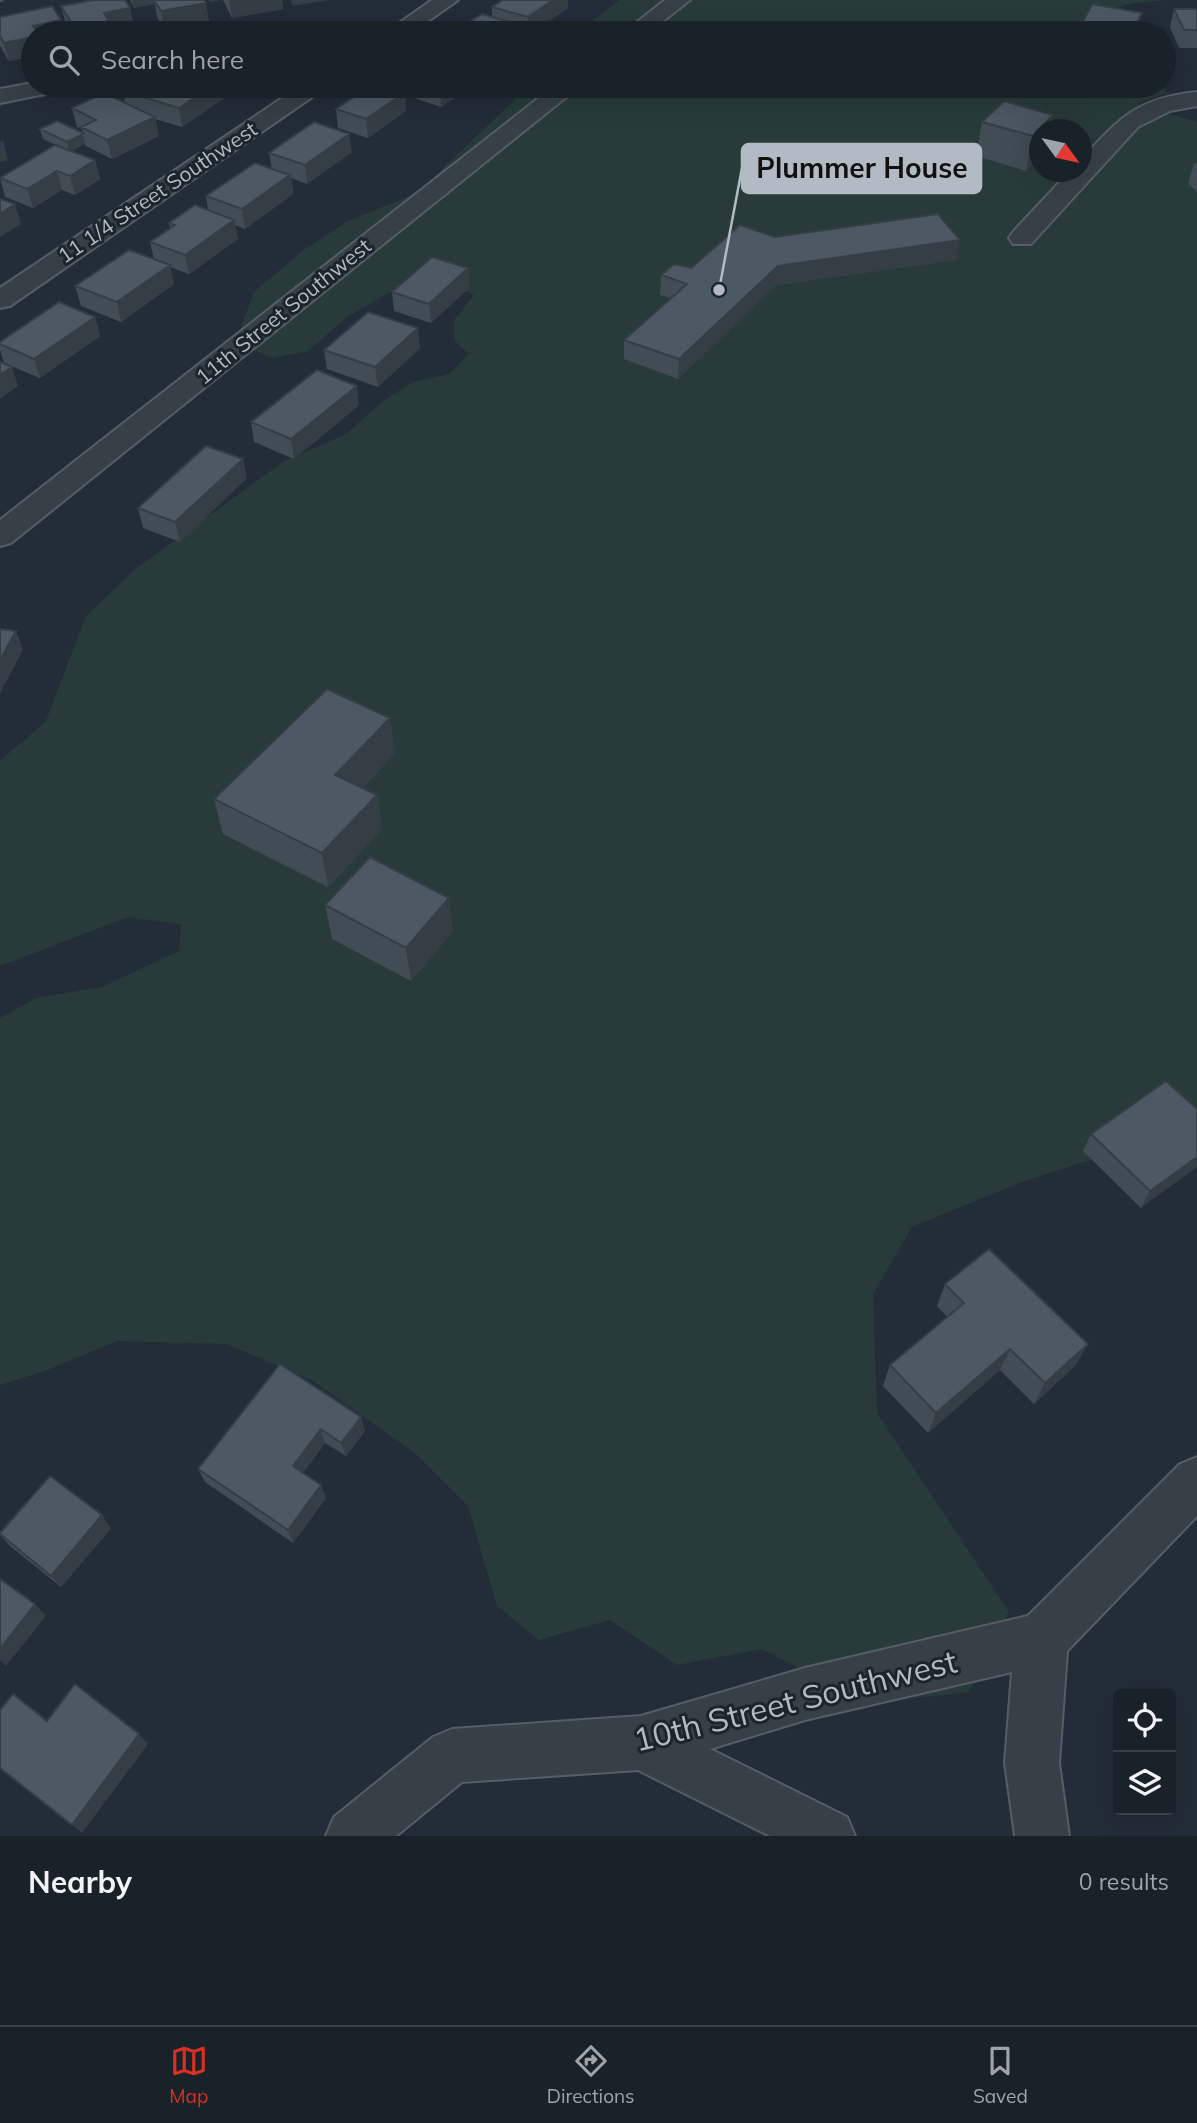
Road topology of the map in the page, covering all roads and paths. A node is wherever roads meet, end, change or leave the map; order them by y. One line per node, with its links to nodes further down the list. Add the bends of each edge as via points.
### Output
1 (447, 0): 3 (street)
2 (679, 0): 4 (street)
3 (415, 21)
4 (650, 21)
5 (21, 92): 6 (street)
6 (0, 96)
7 (298, 98): 11 (street, 11 1/4 Street Southwest)
8 (553, 98): 12 (street, 11th Street Southwest)
9 (1197, 99): 10 (street, via 1168,104 1129,122)
10 (1022, 238)
11 (0, 300)
12 (0, 536)
13 (1197, 1481): 14 (street)
14 (1042, 1639): 15 (street, 10th Street Southwest, via 805,1694); 18 (street, via 1030,1754)
15 (641, 1743): 16 (street, 10th Street Southwest, via 452,1756); 17 (street)
16 (353, 1836)
17 (828, 1836)
18 (1042, 1836)

